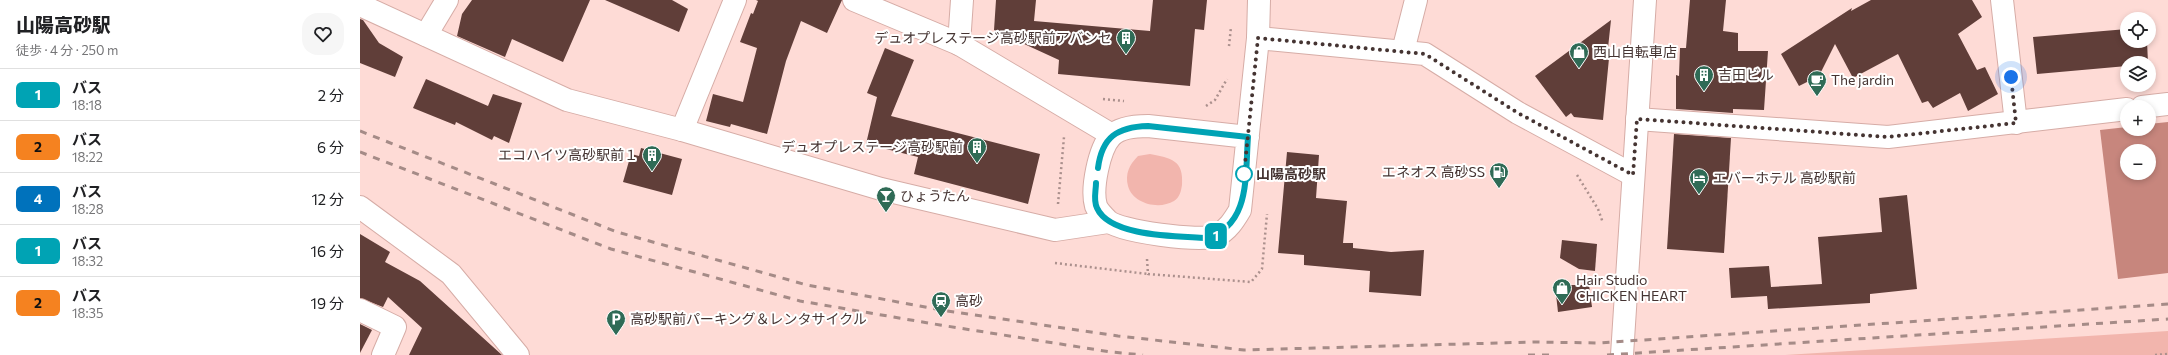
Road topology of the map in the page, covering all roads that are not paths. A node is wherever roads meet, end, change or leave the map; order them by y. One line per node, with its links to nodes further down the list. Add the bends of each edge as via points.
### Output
1 (447, 0): 10 (street)
2 (735, 0): 19 (street)
3 (854, 0): 12 (street)
4 (962, 0): 12 (street)
5 (1259, 0): 11 (street)
6 (1416, 0): 13 (street)
7 (1644, 0): 17 (street)
8 (2002, 0): 18 (street)
9 (360, 5): 10 (street)
10 (426, 35): 19 (street, via 567,100)
11 (1258, 38): 13 (street); 21 (street)
12 (959, 44): 20 (street)
13 (1403, 51): 22 (street, via 1425,54 1518,113)
14 (2168, 104): 15 (street)
15 (2156, 105)
16 (2120, 110): 18 (street)
17 (1637, 119): 18 (street, via 1888,137); 22 (street)
18 (2016, 123)
19 (682, 130): 24 (street, via 881,190 1055,230)
20 (1112, 135): 21 (street, via 1135,126 1148,126); 24 (street, via 1100,153 1095,198 1097,208)
21 (1248, 137): 24 (street, via 1240,210 1233,222 1216,236 1205,238 1126,230)
22 (1633, 175): 28 (street)
23 (360, 206): 27 (street, via 451,274)
24 (1108, 222)
25 (360, 310): 26 (street, via 395,327)
26 (383, 355)
27 (518, 355)
28 (1622, 355)

